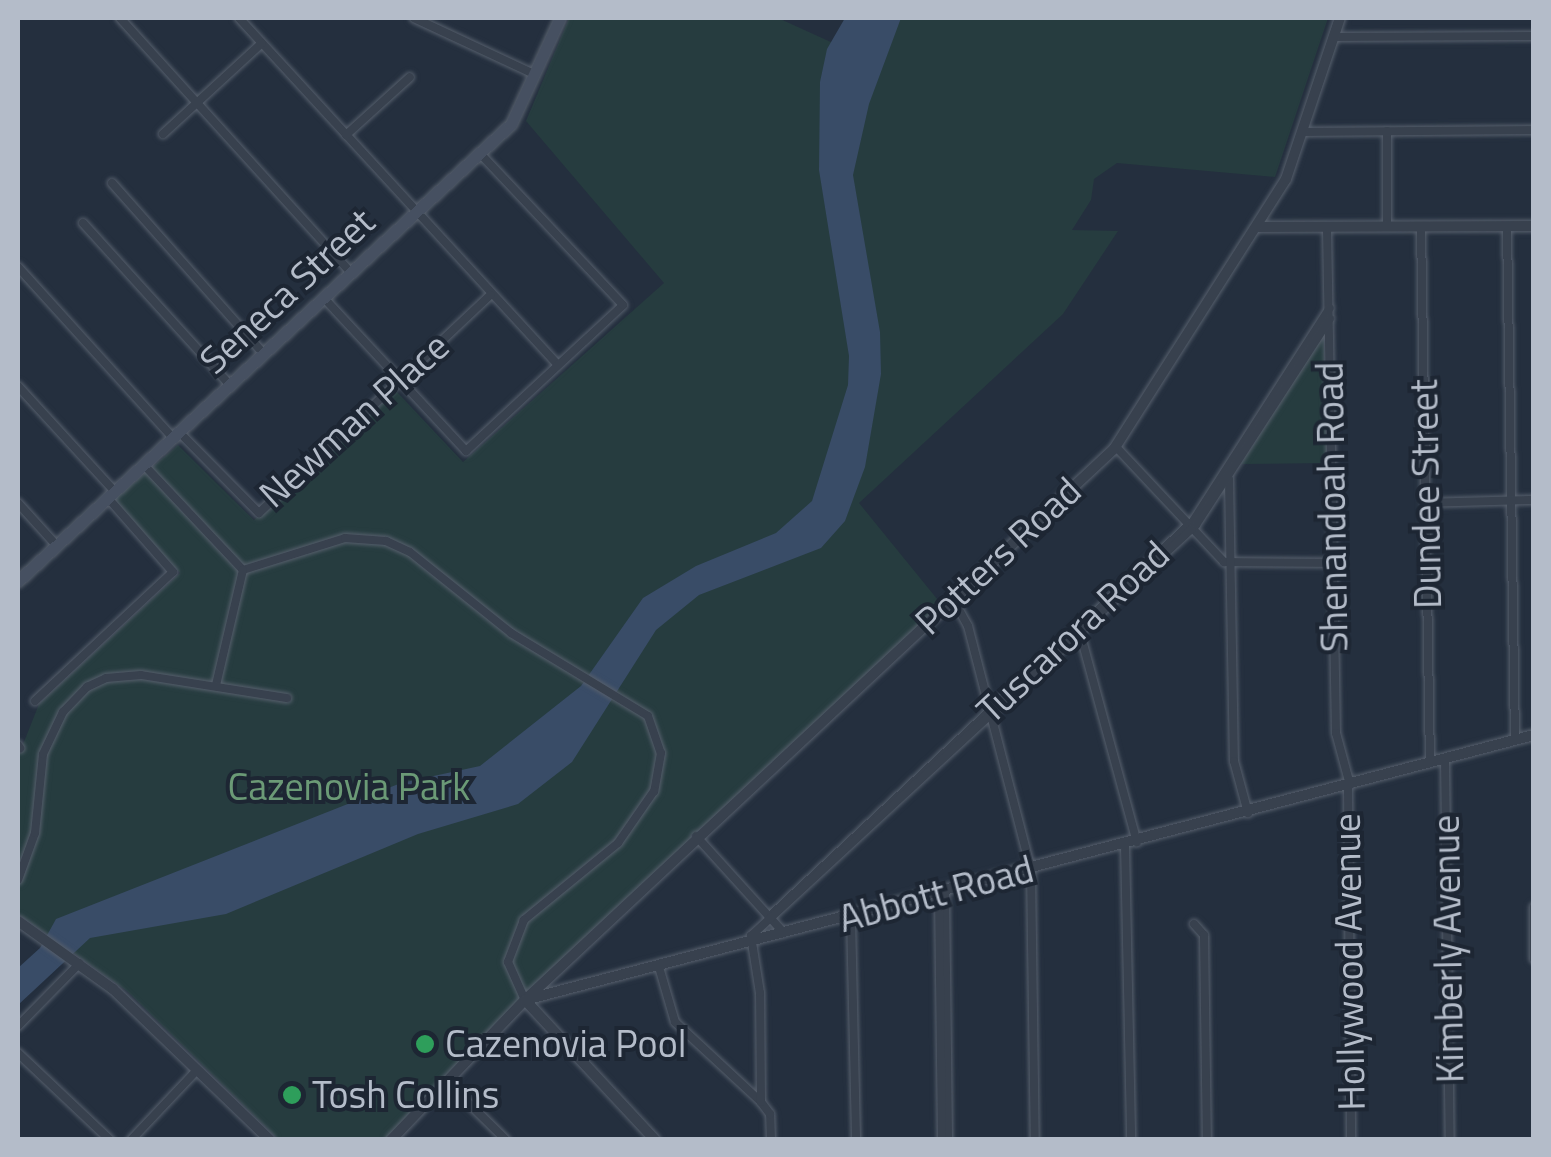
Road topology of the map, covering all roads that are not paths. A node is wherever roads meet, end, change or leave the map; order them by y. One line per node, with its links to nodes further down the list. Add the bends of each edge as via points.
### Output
1 (120, 18): 11 (street)
2 (239, 18): 8 (street)
3 (414, 18): 9 (street)
4 (560, 18): 9 (main road, Seneca Street)
5 (1340, 18): 7 (street, Potters Road)
6 (1534, 36): 7 (street)
7 (1334, 38): 14 (street, Potters Road)
8 (262, 43): 11 (street); 16 (street)
9 (534, 74): 17 (main road, Seneca Street, via 511,124)
10 (410, 76): 16 (street)
11 (197, 104): 15 (street); 28 (street)
12 (1534, 130): 13 (street)
13 (1387, 131): 14 (street); 24 (street)
14 (1305, 132): 21 (street, Potters Road)
15 (164, 134)
16 (346, 135): 19 (street)
17 (480, 154): 19 (main road, Seneca Street); 34 (street, via 622,306)
18 (112, 183): 33 (street)
19 (416, 214): 28 (main road, Seneca Street); 29 (street)
20 (83, 222): 36 (street)
21 (1257, 226): 26 (street); 39 (street, Potters Road)
22 (1507, 226): 23 (street); 25 (street); 44 (street)
23 (1534, 226)
24 (1387, 227): 25 (street); 26 (street)
25 (1421, 227): 47 (street, Dundee Street)
26 (1327, 228): 31 (street, Shenandoah Road)
27 (18, 267): 38 (street)
28 (351, 273): 30 (main road, Seneca Street)
29 (490, 294): 34 (street); 35 (street, Newman Place)
30 (324, 298): 33 (main road, Seneca Street); 35 (street)
31 (1330, 308): 32 (street, Shenandoah Road); 40 (street, Tuscarora Road)
32 (1330, 320): 42 (street, Tuscarora Road); 50 (street, Shenandoah Road)
33 (264, 354): 36 (main road, Seneca Street)
34 (558, 366): 35 (street, via 466,450)
35 (398, 379): 38 (street, Newman Place, via 258,513)
36 (230, 385): 38 (main road, Seneca Street)
37 (18, 389): 43 (street)
38 (176, 435): 41 (main road, Seneca Street)
39 (1116, 446): 48 (street); 54 (street, Potters Road)
40 (1229, 465): 42 (street); 48 (street, Tuscarora Road)
41 (144, 466): 43 (main road, Seneca Street); 52 (street)
42 (1229, 476): 48 (street, Tuscarora Road); 51 (street)
43 (112, 495): 49 (main road, Seneca Street); 58 (street, via 172,572)
44 (1511, 500): 45 (street); 47 (street); 61 (street)
45 (1534, 500)
46 (18, 502): 49 (street)
47 (1426, 503): 63 (street, Dundee Street)
48 (1191, 526): 51 (street); 55 (street, Tuscarora Road)
49 (56, 546): 53 (main road, Seneca Street)
50 (1333, 563): 51 (street); 64 (street, Shenandoah Road, via 1336,734)
51 (1231, 564): 65 (street, via 1234,761)
52 (244, 570): 56 (street); 81 (street, via 332,540 377,538 410,552 490,619 618,694 655,725 661,753 654,792 618,843 524,920 508,962)
53 (18, 582)
54 (952, 599): 59 (street, via 968,626); 66 (street, Potters Road)
55 (1079, 629): 59 (street, Tuscarora Road); 67 (street)
56 (216, 685): 57 (street); 69 (street, via 116,676 78,695 43,754 35,833)
57 (287, 698)
58 (36, 702)
59 (989, 713): 68 (street); 72 (street, Tuscarora Road)
60 (1534, 735): 61 (street, Abbott Road)
61 (1516, 740): 62 (street, Abbott Road)
62 (1446, 758): 63 (street, Abbott Road); 100 (street, Kimberly Avenue)
63 (1430, 762): 64 (street, Abbott Road)
64 (1349, 785): 65 (street, Abbott Road); 99 (street, Hollywood Avenue)
65 (1248, 812): 67 (street, Abbott Road)
66 (696, 836): 72 (street); 81 (street, Potters Road)
67 (1131, 843): 68 (street, Abbott Road); 97 (street)
68 (1031, 870): 70 (street, Abbott Road); 96 (street)
69 (18, 880)
70 (942, 893): 73 (street, Abbott Road); 95 (street)
71 (1534, 907): 78 (street)
72 (769, 916): 76 (street); 77 (street, Tuscarora Road)
73 (851, 917): 76 (street, Abbott Road); 94 (street)
74 (18, 922): 79 (street)
75 (1194, 924): 98 (street, via 1204,935)
76 (786, 934): 77 (street, Abbott Road)
77 (748, 944): 80 (street, Abbott Road); 86 (street, via 760,993)
78 (1534, 959)
79 (76, 960): 82 (street); 84 (street)
80 (659, 967): 81 (street, Abbott Road); 86 (street, via 675,1022)
81 (526, 1000): 85 (street); 92 (street)
82 (18, 1026)
83 (18, 1053): 87 (street)
84 (197, 1070): 88 (street); 89 (street)
85 (446, 1081): 90 (street); 91 (street)
86 (761, 1102): 93 (street, via 770,1114)
87 (110, 1140)
88 (131, 1140)
89 (270, 1140)
90 (391, 1140)
91 (506, 1140)
92 (655, 1140)
93 (771, 1140)
94 (856, 1140)
95 (945, 1140)
96 (1034, 1140)
97 (1131, 1140)
98 (1207, 1140)
99 (1351, 1140)
100 (1450, 1140)

